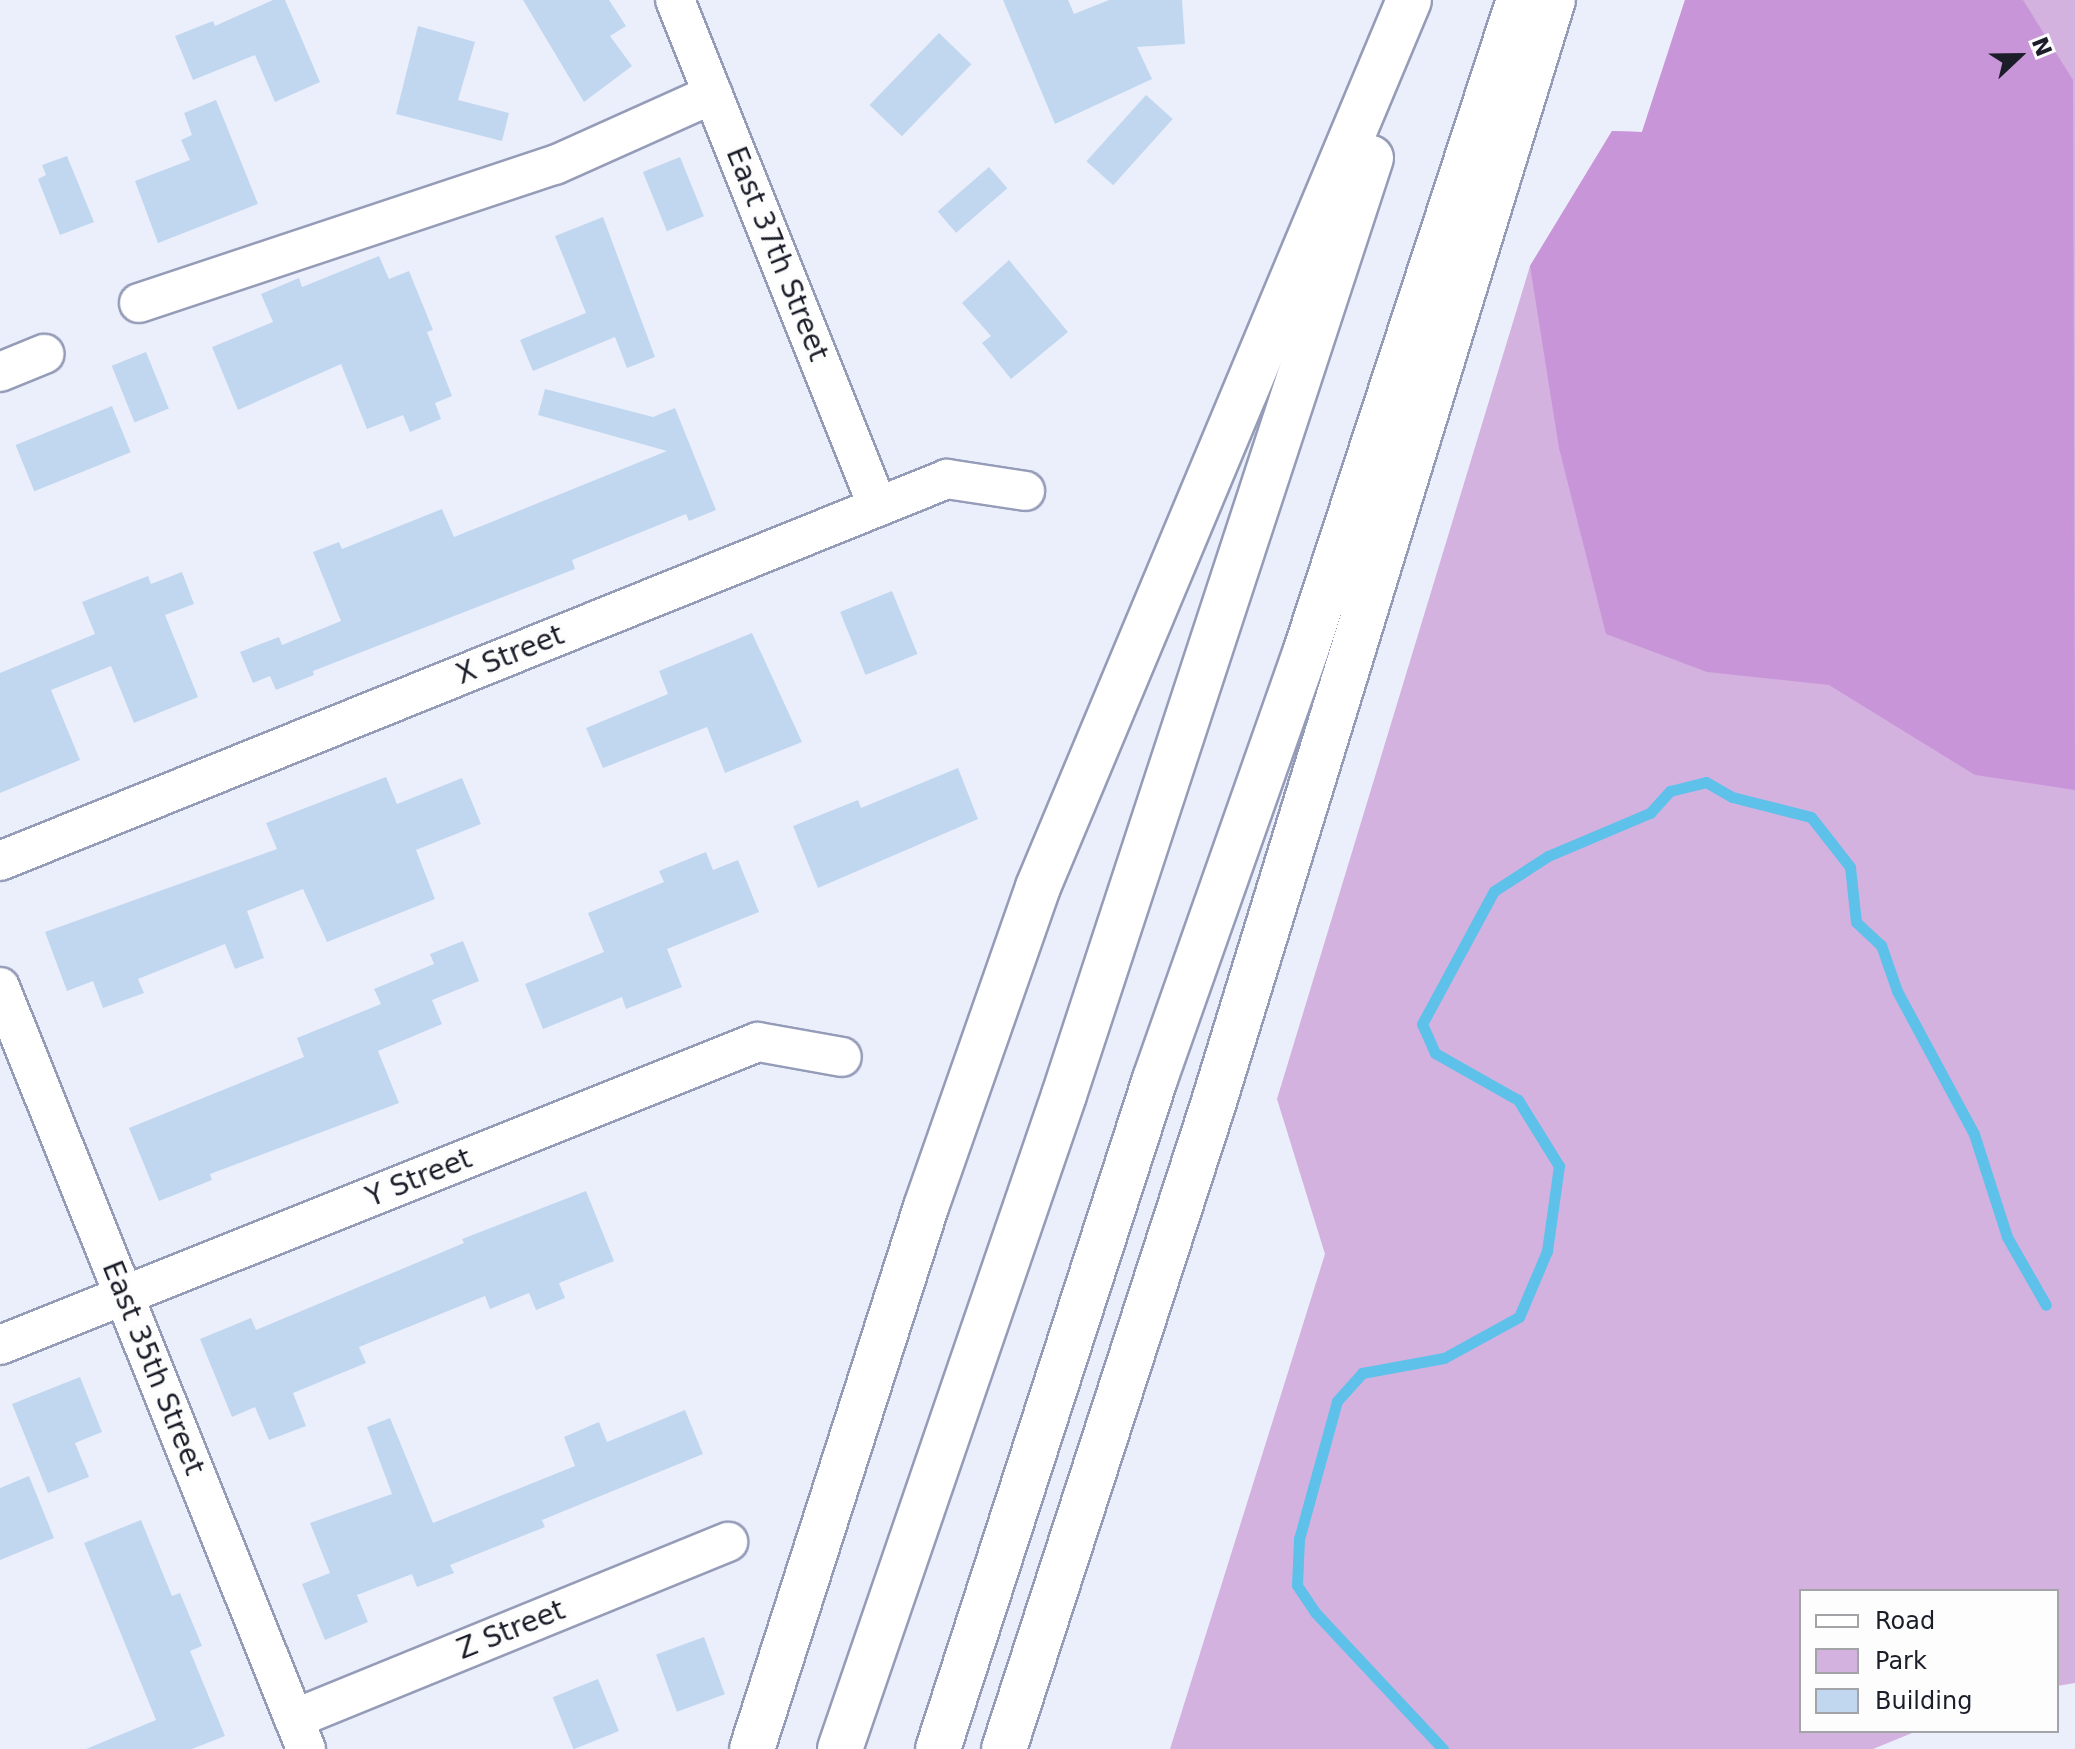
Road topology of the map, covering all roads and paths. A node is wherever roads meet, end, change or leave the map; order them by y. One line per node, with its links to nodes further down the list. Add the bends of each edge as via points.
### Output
1 (675, 0): 6 (street, East 37th Street)
2 (1409, 0): 19 (highway, via 1038,887 926,1207)
3 (1423, 0): 20 (highway, via 1064,1095)
4 (1519, 0): 21 (highway, via 1311,635 1155,1079)
5 (1553, 0): 22 (highway, via 1213,1105)
6 (713, 94): 7 (street, via 555,165); 11 (street, East 37th Street)
7 (139, 303)
8 (44, 354): 9 (street)
9 (0, 372)
10 (1025, 491): 11 (street, X Street, via 947,479)
11 (878, 507): 12 (street, X Street)
12 (0, 861)
13 (0, 987): 15 (street, East 35th Street)
14 (842, 1057): 15 (street, Y Street, via 758,1042)
15 (124, 1296): 16 (street, Y Street); 18 (street, East 35th Street)
16 (0, 1345)
17 (728, 1542): 18 (street, Z Street)
18 (300, 1734)
19 (752, 1749)
20 (840, 1749)
21 (938, 1749)
22 (1004, 1749)

